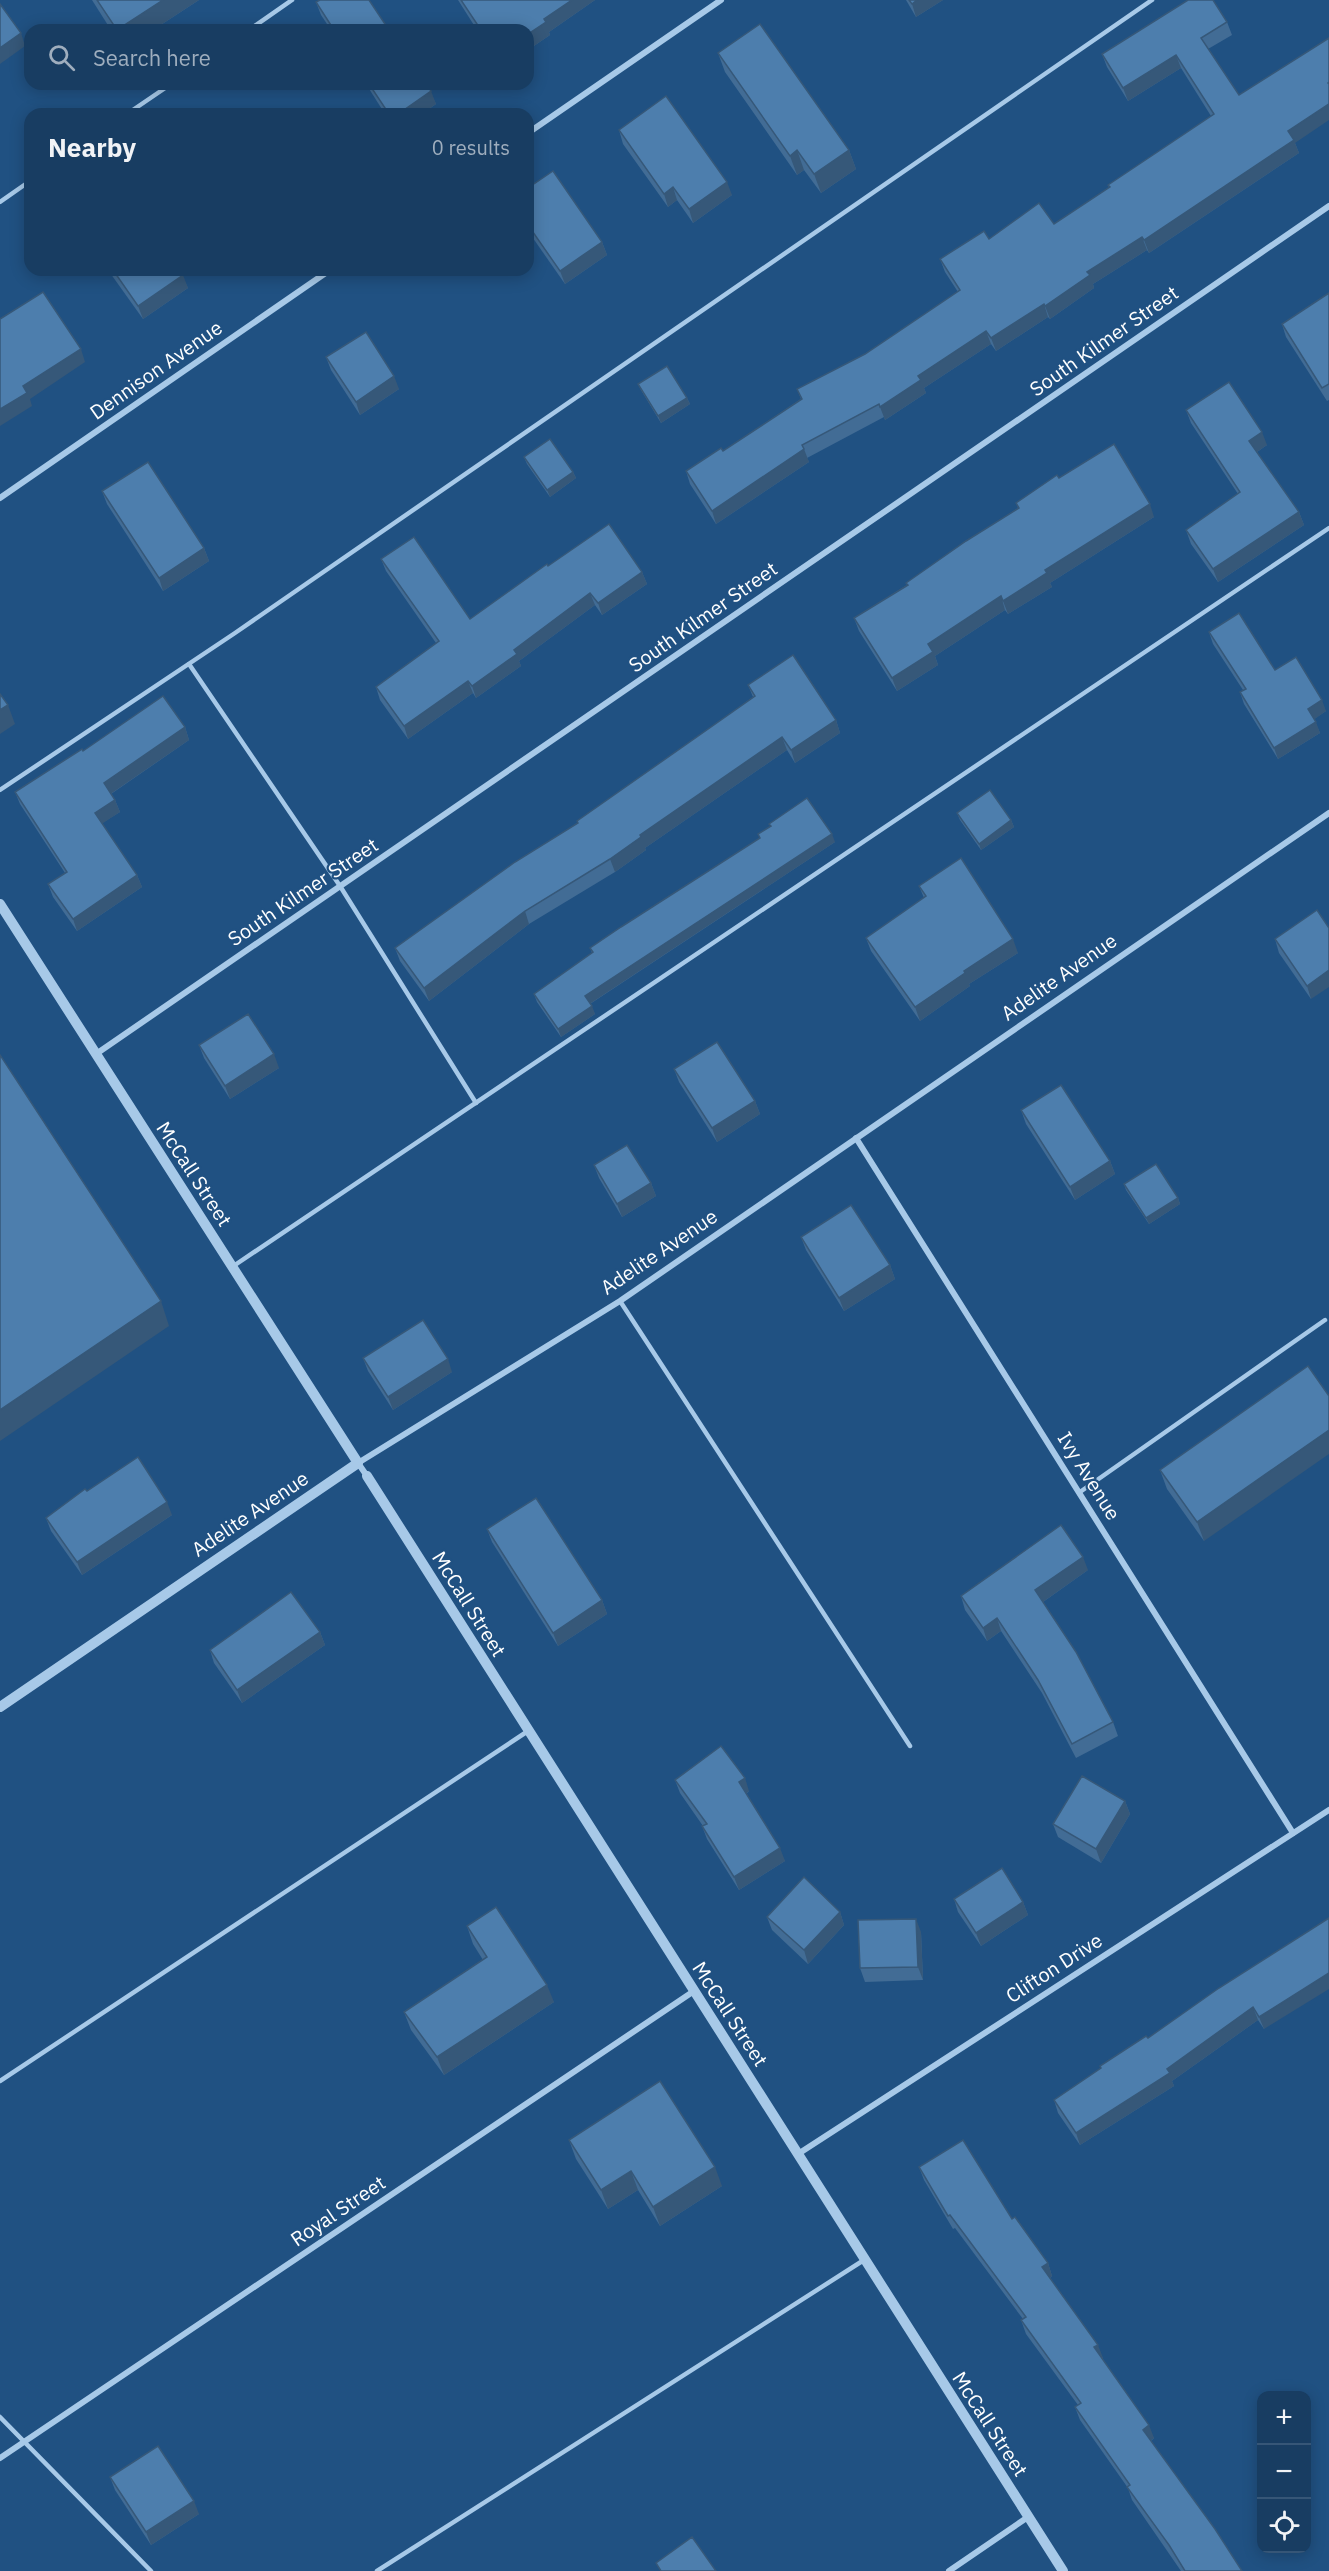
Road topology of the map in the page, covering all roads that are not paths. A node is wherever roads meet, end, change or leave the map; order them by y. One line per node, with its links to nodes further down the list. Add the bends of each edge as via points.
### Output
1 (292, 0): 4 (lane)
2 (722, 0): 7 (street)
3 (1152, 0): 14 (lane)
4 (258, 24)
5 (162, 90): 6 (lane)
6 (136, 108)
7 (534, 130)
8 (24, 186): 9 (lane)
9 (0, 202)
10 (1329, 206): 17 (street, South Kilmer Street)
11 (321, 276): 12 (street, Dennison Avenue)
12 (0, 498)
13 (1329, 528): 20 (lane)
14 (189, 664): 15 (lane); 17 (lane)
15 (0, 790)
16 (1329, 813): 21 (street, Adelite Avenue)
17 (340, 886): 19 (street, South Kilmer Street); 20 (lane)
18 (0, 904): 19 (street, McCall Street)
19 (96, 1054): 22 (street, McCall Street)
20 (476, 1103): 22 (lane)
21 (856, 1138): 23 (street, Adelite Avenue); 27 (street, Ivy Avenue)
22 (232, 1267): 25 (street, McCall Street)
23 (620, 1301): 25 (street, Adelite Avenue); 30 (lane)
24 (1325, 1320): 27 (lane)
25 (358, 1463): 26 (street); 28 (street, Adelite Avenue)
26 (367, 1476): 29 (street, McCall Street)
27 (1080, 1492): 32 (street, Ivy Avenue)
28 (0, 1707)
29 (528, 1731): 33 (street, McCall Street); 34 (lane)
30 (910, 1746)
31 (1329, 1810): 32 (street, Clifton Drive)
32 (1293, 1833): 35 (street, Clifton Drive)
33 (694, 1991): 35 (street, McCall Street); 38 (street, Royal Street)
34 (0, 2081)
35 (798, 2154): 36 (street, McCall Street)
36 (864, 2260): 40 (street, McCall Street); 42 (lane)
37 (0, 2417): 38 (lane)
38 (24, 2442): 39 (street, Royal Street); 41 (lane)
39 (0, 2458)
40 (1028, 2517): 43 (street); 44 (street, McCall Street)
41 (151, 2571)
42 (377, 2571)
43 (949, 2571)
44 (1063, 2571)

